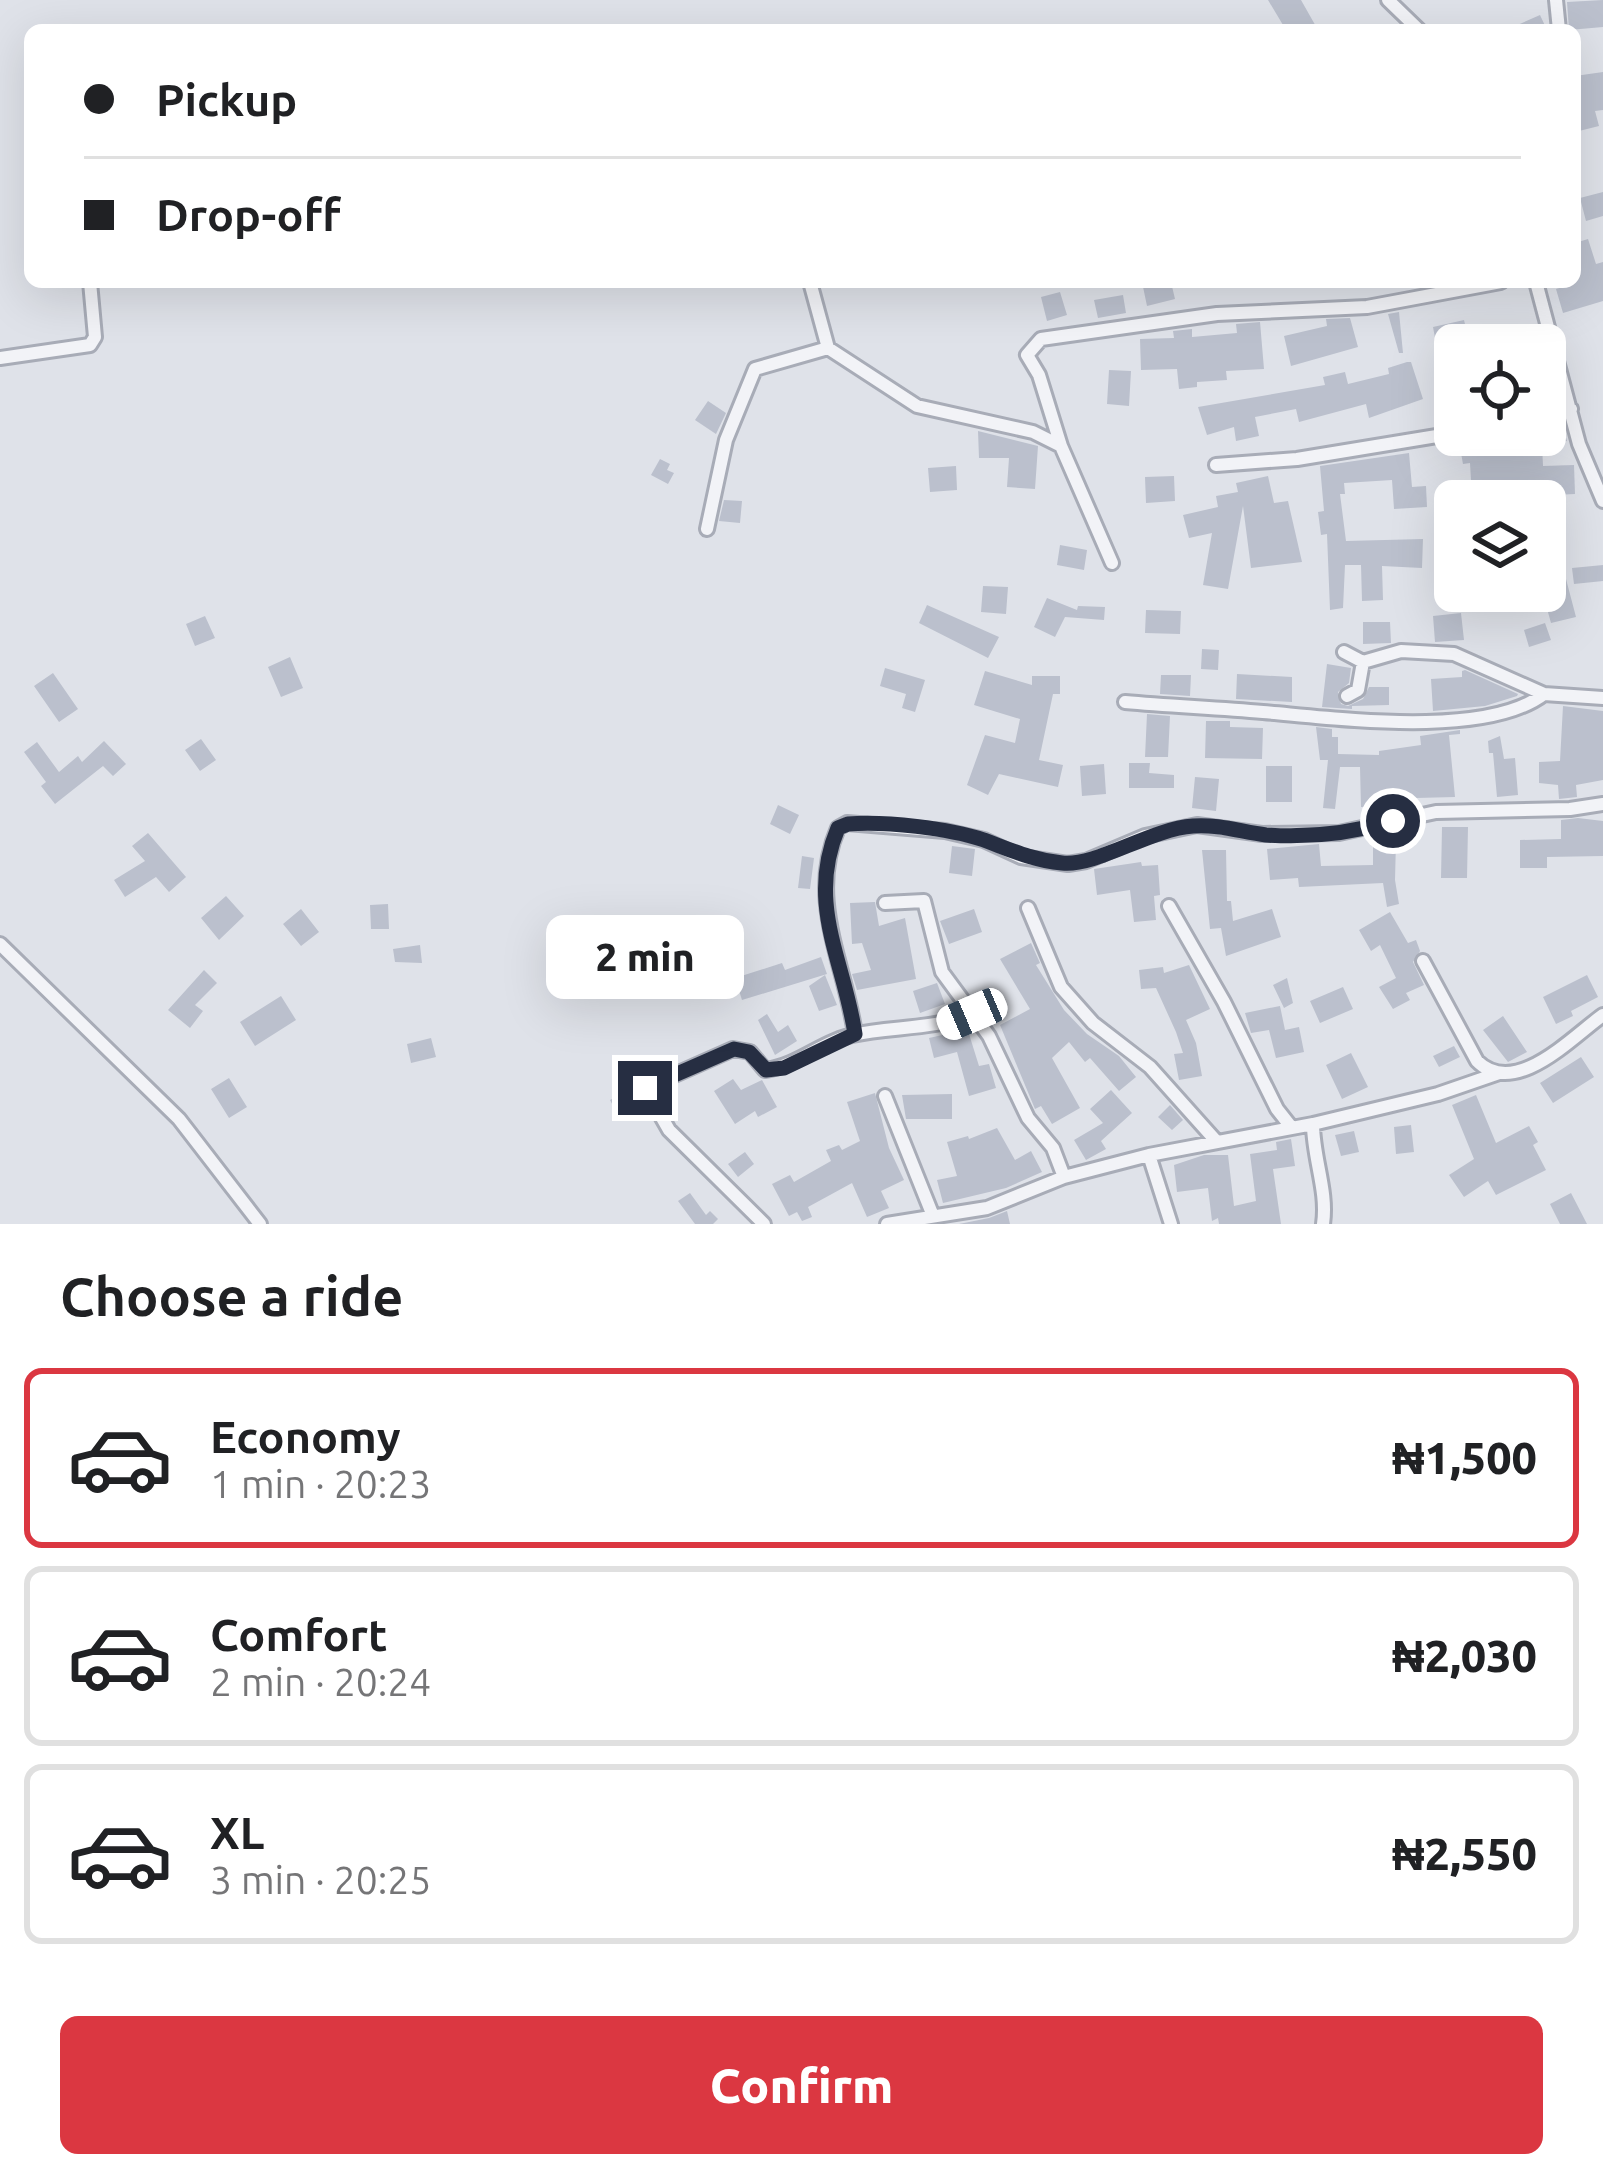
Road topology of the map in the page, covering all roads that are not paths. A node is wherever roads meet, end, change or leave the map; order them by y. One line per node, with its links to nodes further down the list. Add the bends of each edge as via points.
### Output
1 (1388, 0): 2 (street)
2 (1414, 24)
3 (91, 288): 8 (street, via 90,345)
4 (811, 288): 7 (street)
5 (1469, 288): 12 (street, via 1367,307 1217,314 1041,339 1027,356)
6 (1538, 288): 9 (street)
7 (828, 348): 12 (street, via 917,406 1034,432); 15 (street, via 755,369 726,440)
8 (0, 358)
9 (1570, 409): 10 (street); 14 (street)
10 (1566, 410)
11 (1434, 436): 13 (street)
12 (1061, 446): 16 (street)
13 (1216, 465)
14 (1603, 501)
15 (706, 529)
16 (1112, 563)
17 (1344, 652): 18 (street)
18 (1363, 662): 19 (street, via 1402,651 1454,654); 20 (street, via 1358,690)
19 (1544, 694): 21 (street); 22 (street, via 1506,711 1409,723)
20 (1347, 696)
21 (1603, 698)
22 (1125, 702)
23 (1603, 804): 31 (street, via 1436,812 1322,834 1197,825 1068,864 945,831 848,824 838,828 825,866 825,908)
24 (884, 903): 29 (street, via 924,902 942,972)
25 (1169, 906): 35 (street)
26 (1028, 908): 36 (street, via 1061,987 1150,1067)
27 (0, 944): 42 (street, via 178,1120)
28 (1423, 961): 32 (street, via 1477,1061)
29 (972, 1014): 31 (street, via 945,1025); 38 (street)
30 (1603, 1015): 32 (street, via 1543,1060)
31 (855, 1034): 43 (street, via 784,1068 766,1070 734,1049 645,1088 669,1130)
32 (1499, 1073): 34 (street)
33 (885, 1096): 39 (street)
34 (1313, 1124): 35 (street); 46 (street)
35 (1292, 1128): 36 (street)
36 (1216, 1142): 37 (street)
37 (1149, 1155): 38 (street); 45 (street)
38 (1064, 1177): 40 (street)
39 (933, 1216): 40 (street); 41 (street)
40 (953, 1219)
41 (898, 1223): 44 (street)
42 (260, 1224)
43 (764, 1224)
44 (887, 1224)
45 (1172, 1224)
46 (1323, 1224)

